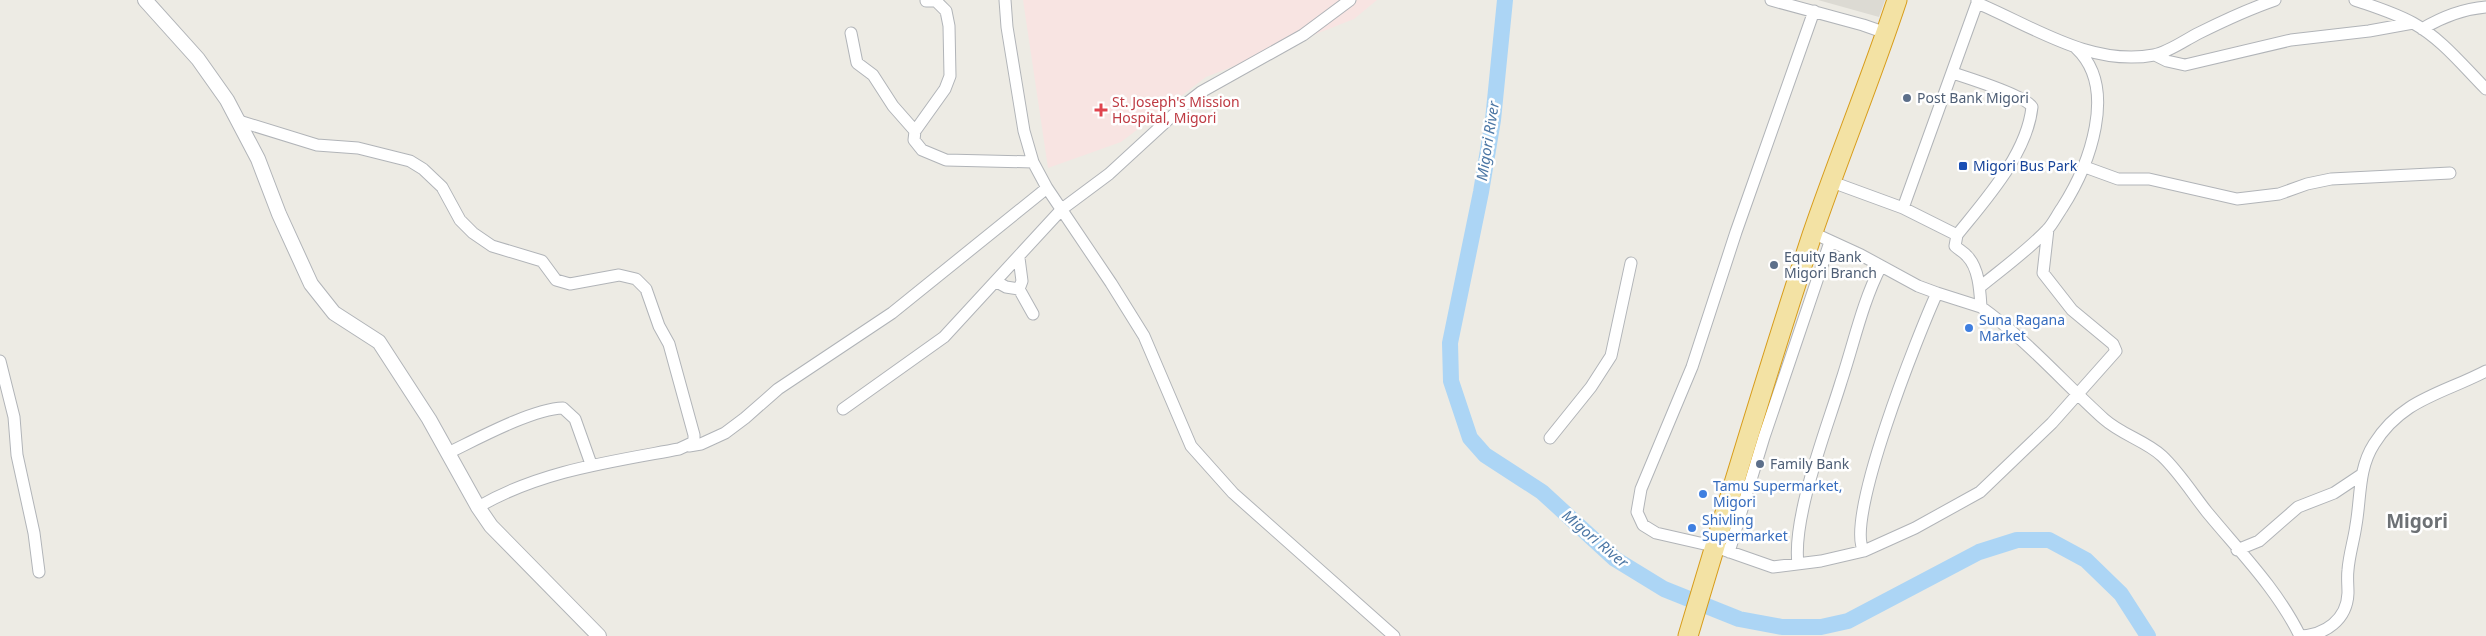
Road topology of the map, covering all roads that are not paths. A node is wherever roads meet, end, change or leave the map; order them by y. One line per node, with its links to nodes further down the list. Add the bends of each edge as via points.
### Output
1 (145, 0): 21 (street, via 198,59)
2 (1005, 0): 23 (street, via 1024,131)
3 (1350, 0): 29 (street, via 1303,35 1201,92 1102,179)
4 (1770, 0): 13 (street)
5 (1897, 0): 16 (highway)
6 (2276, 0): 18 (street, via 2221,22)
7 (2355, 0): 14 (street)
8 (2481, 0): 12 (street)
9 (926, 1): 22 (street, via 936,1 946,11 950,76 945,89)
10 (1977, 1): 17 (street); 19 (street)
11 (2486, 7): 12 (street)
12 (2471, 8): 14 (street)
13 (1814, 11): 16 (street); 53 (street, via 1692,367 1637,502 1638,518 1649,530)
14 (2418, 26): 18 (street, via 2291,40 2185,65); 20 (street, via 2452,54)
15 (852, 33): 22 (street, via 857,63 874,75 893,106)
16 (1886, 33): 26 (highway)
17 (2074, 47): 18 (street, via 2116,55); 24 (street, via 2086,58 2093,73 2097,101)
18 (2156, 55)
19 (1953, 73): 28 (street); 32 (street, via 2012,94 2032,107 2029,124 2010,164)
20 (2486, 89)
21 (239, 121): 48 (street, via 317,145 358,148 410,162 427,172 442,187 460,220 473,233 492,246 542,261 556,280 570,284 619,275 636,279 646,289 669,344 694,435 694,442); 49 (street, via 311,284 334,313 379,342)
22 (915, 131): 23 (street, via 914,140 922,150 946,160)
23 (1033, 162): 27 (street)
24 (2085, 167): 25 (street, via 2118,178 2158,181 2237,199 2279,194 2331,179); 30 (street)
25 (2450, 173)
26 (1832, 182): 28 (street); 31 (highway)
27 (1047, 188): 29 (street); 48 (street, via 892,313 778,389 725,433)
28 (1903, 208): 32 (street)
29 (1062, 209): 34 (street); 59 (street, via 1144,336 1182,427 1201,460 1233,493)
30 (2048, 229): 38 (street); 45 (street, via 2043,274 2072,310 2116,349)
31 (1813, 233): 33 (street); 53 (highway)
32 (1957, 235): 38 (street, via 1955,246 1971,261)
33 (1830, 242): 36 (street); 53 (street, via 1767,428)
34 (1019, 258): 37 (street); 39 (street, via 1022,282)
35 (1631, 263): 47 (street, via 1611,356)
36 (1881, 266): 40 (street); 56 (street, via 1861,314 1815,467 1799,531)
37 (997, 282): 39 (street); 46 (street, via 944,338)
38 (1980, 287): 41 (street)
39 (1019, 289): 42 (street)
40 (1936, 293): 41 (street); 55 (street, via 1867,487 1861,532)
41 (1981, 306): 45 (street, via 2030,346)
42 (1033, 314)
43 (0, 360): 57 (street, via 14,417)
44 (2486, 371): 51 (street, via 2405,408 2374,444)
45 (2078, 394): 54 (street, via 2123,434 2161,455); 55 (street, via 2018,458 1980,492 1915,528)
46 (843, 409)
47 (1550, 438)
48 (689, 446): 50 (street)
49 (448, 453): 50 (street, via 509,424 563,408 575,419); 52 (street)
50 (591, 464): 52 (street, via 525,484)
51 (2361, 475): 54 (street, via 2334,493 2298,507 2259,542); 61 (street, via 2346,605 2327,631)
52 (478, 507): 58 (street, via 508,544)
53 (1721, 549): 56 (street, via 1773,566); 60 (highway, via 1705,577)
54 (2238, 550): 61 (street, via 2270,586)
55 (1864, 551): 56 (street)
56 (1798, 564)
57 (39, 572)
58 (599, 636)
59 (1394, 636)
60 (1688, 636)
61 (2300, 636)

